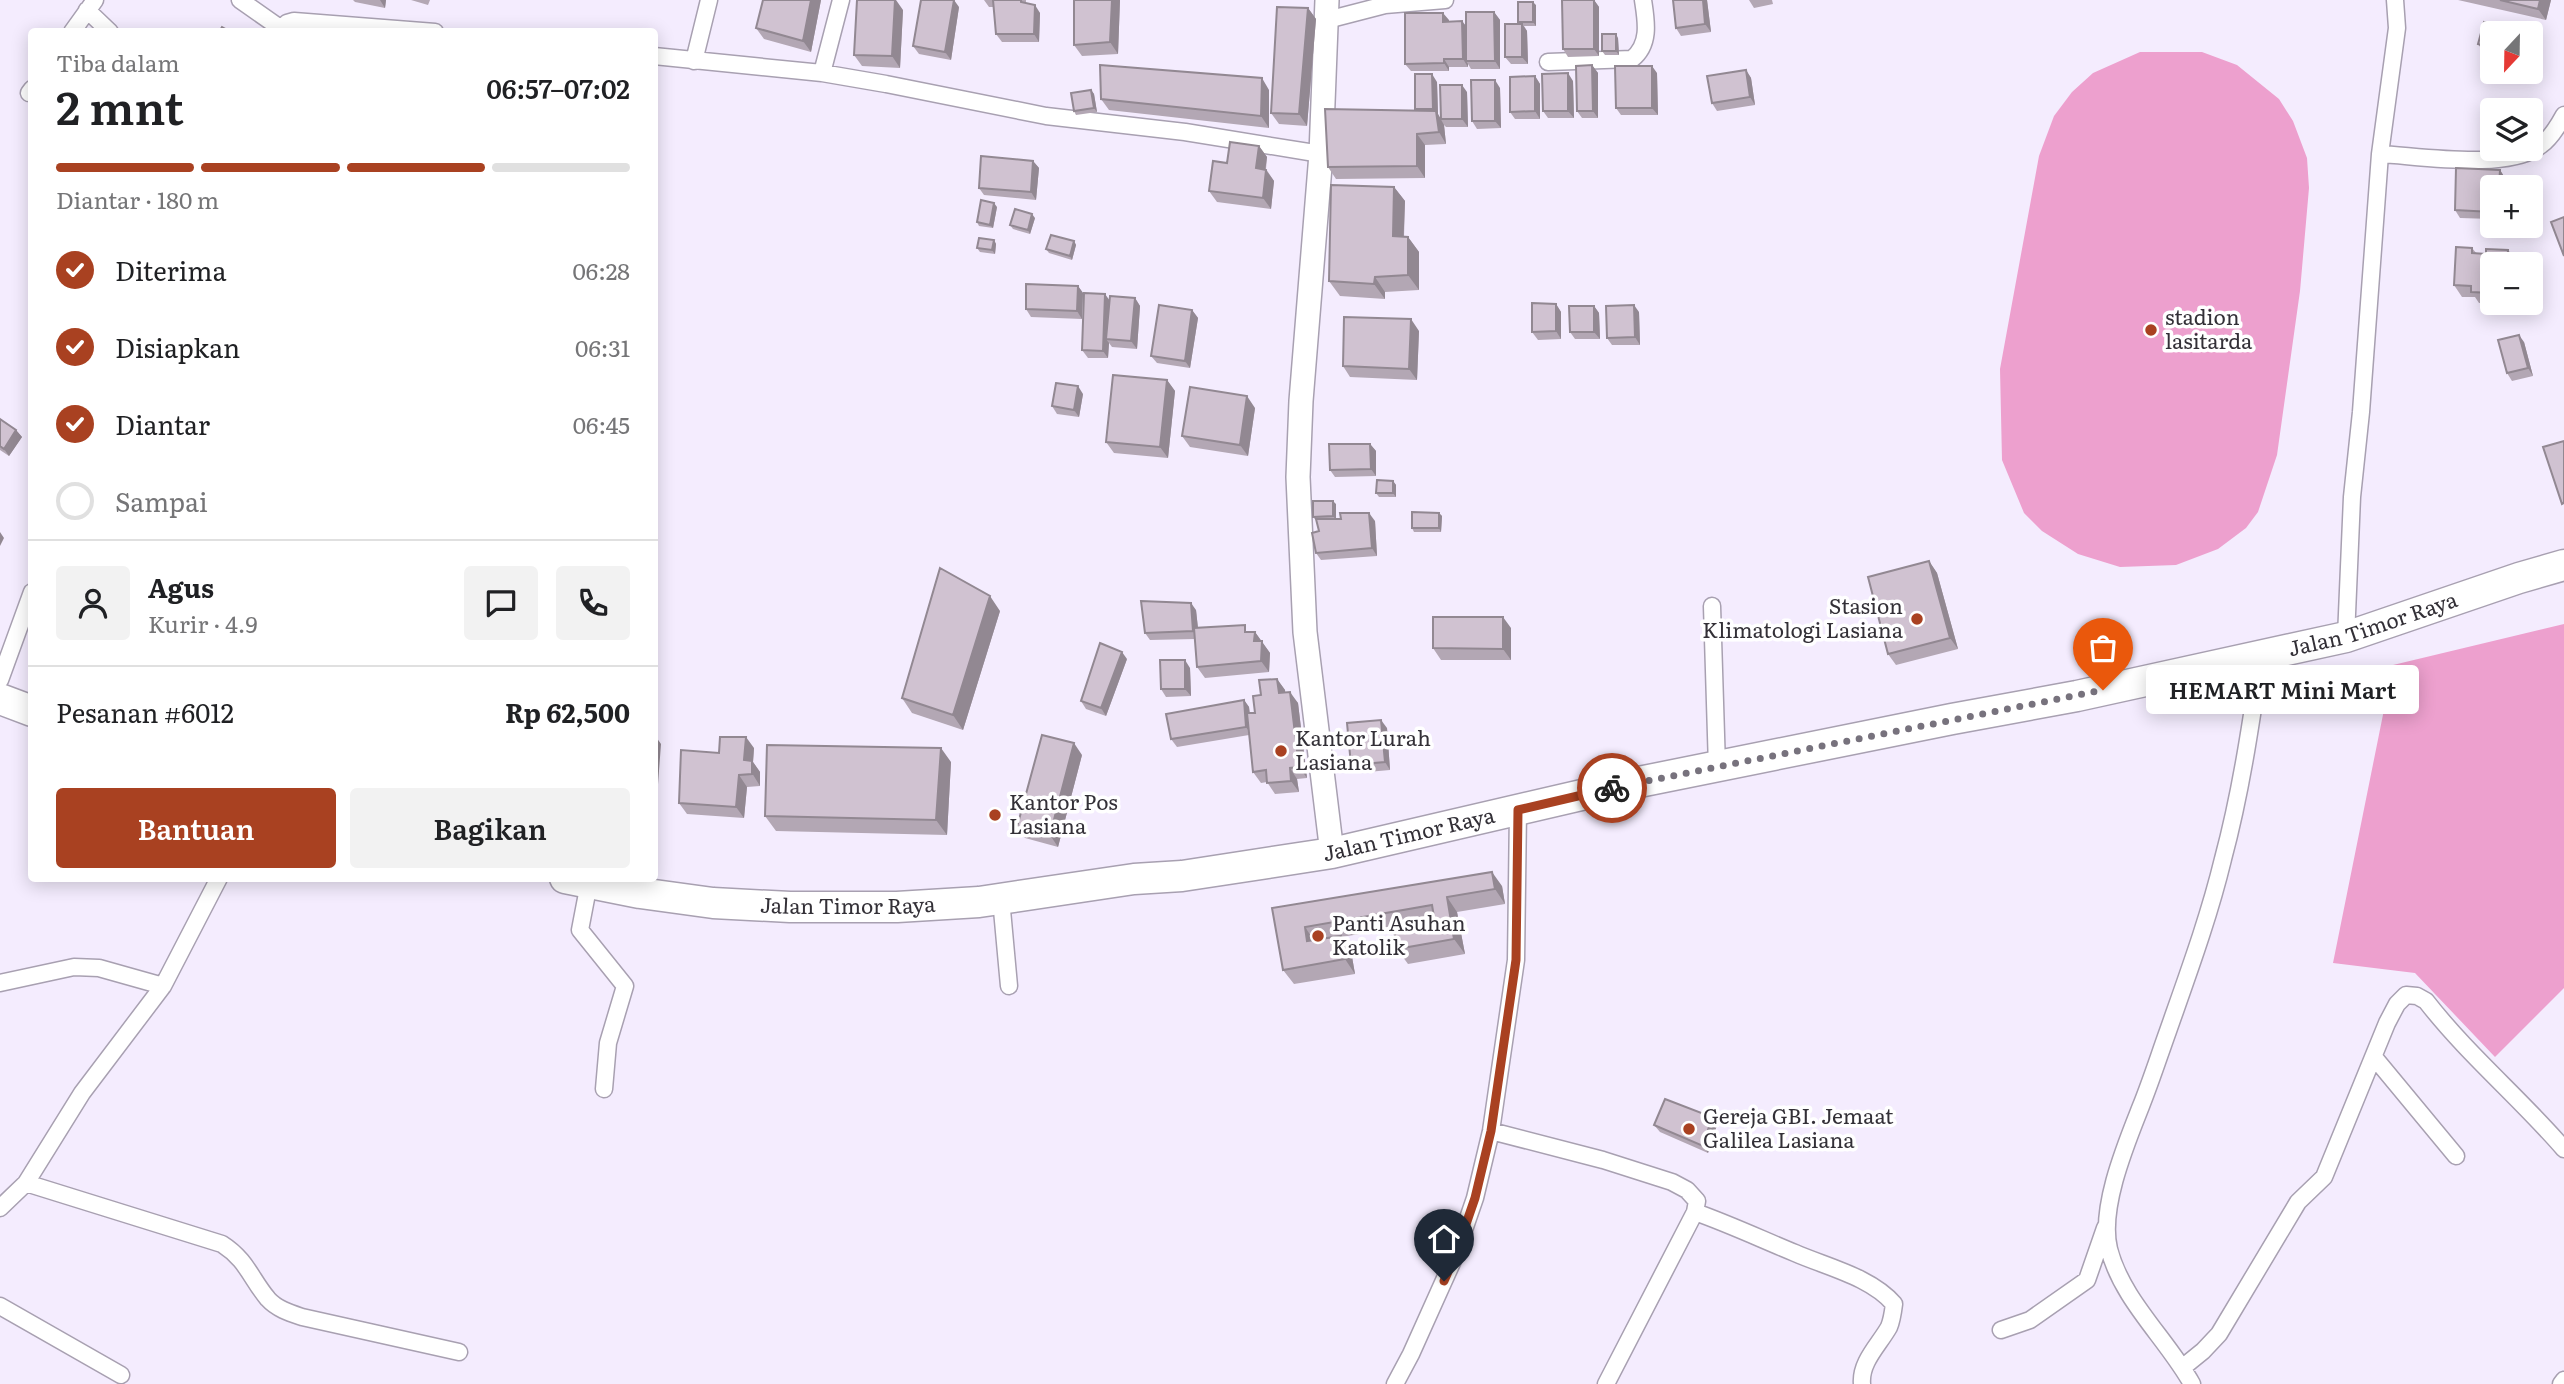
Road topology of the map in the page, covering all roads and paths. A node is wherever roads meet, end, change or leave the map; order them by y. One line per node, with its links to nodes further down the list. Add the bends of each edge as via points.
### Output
1 (240, 0): 11 (street)
2 (709, 0): 15 (street)
3 (841, 0): 17 (street)
4 (1445, 0): 8 (street)
5 (1643, 0): 16 (street, via 1647,29 1639,53 1632,59)
6 (2395, 0): 21 (street, via 2397,28)
7 (91, 5): 9 (street); 10 (street)
8 (1327, 10): 20 (street)
9 (75, 28)
10 (107, 28)
11 (276, 28)
12 (282, 28): 13 (street, via 294,21)
13 (384, 28)
14 (658, 56): 15 (street)
15 (694, 61): 17 (street)
16 (1548, 62)
17 (822, 73): 20 (street, via 1046,116)
18 (2564, 115): 19 (street)
19 (2558, 136): 21 (street, via 2505,159)
20 (1321, 154): 32 (street, via 1298,477 1305,632)
21 (2380, 154): 25 (street, via 2351,497)
22 (2564, 565): 25 (highway, Jalan Timor Raya)
23 (28, 603): 27 (street)
24 (1712, 606): 30 (street)
25 (2346, 637): 26 (highway, Jalan Timor Raya)
26 (2261, 655): 30 (highway, Jalan Timor Raya); 48 (street, via 2224,858 2177,1007 2123,1150)
27 (0, 680)
28 (0, 699): 29 (highway)
29 (28, 709)
30 (1717, 767): 31 (highway, Jalan Timor Raya)
31 (1518, 810): 32 (highway, Jalan Timor Raya); 42 (street, via 1516,960)
32 (1332, 853): 36 (highway, Jalan Timor Raya)
33 (217, 882): 38 (street)
34 (577, 882): 41 (street, via 580,930 625,986 608,1044)
35 (583, 882): 36 (highway, Jalan Timor Raya, via 713,903 790,907 897,907)
36 (1001, 899): 39 (street)
37 (0, 983): 38 (street, via 74,967 99,968)
38 (163, 986): 45 (street, via 82,1093)
39 (1009, 986)
40 (2374, 1057): 43 (street, via 2397,1004 2406,995 2417,996); 44 (street); 52 (street, via 2324,1177 2298,1202 2219,1334)
41 (604, 1089)
42 (1491, 1131): 47 (street, via 1672,1182 1694,1195 1698,1201); 54 (street, via 1455,1256)
43 (2564, 1149)
44 (2456, 1156)
45 (26, 1183): 46 (street); 51 (street, via 222,1244 244,1262 269,1300 282,1310)
46 (0, 1208)
47 (1695, 1212): 55 (street); 56 (street, via 1886,1295 1894,1304 1891,1324 1868,1359)
48 (2107, 1225): 50 (street, via 2087,1280 2030,1320); 52 (street, via 2109,1249 2122,1279)
49 (0, 1306): 53 (street)
50 (2001, 1330)
51 (459, 1352)
52 (2182, 1368): 57 (street)
53 (121, 1375)
54 (1395, 1384)
55 (1606, 1384)
56 (1862, 1384)
57 (2192, 1384)

